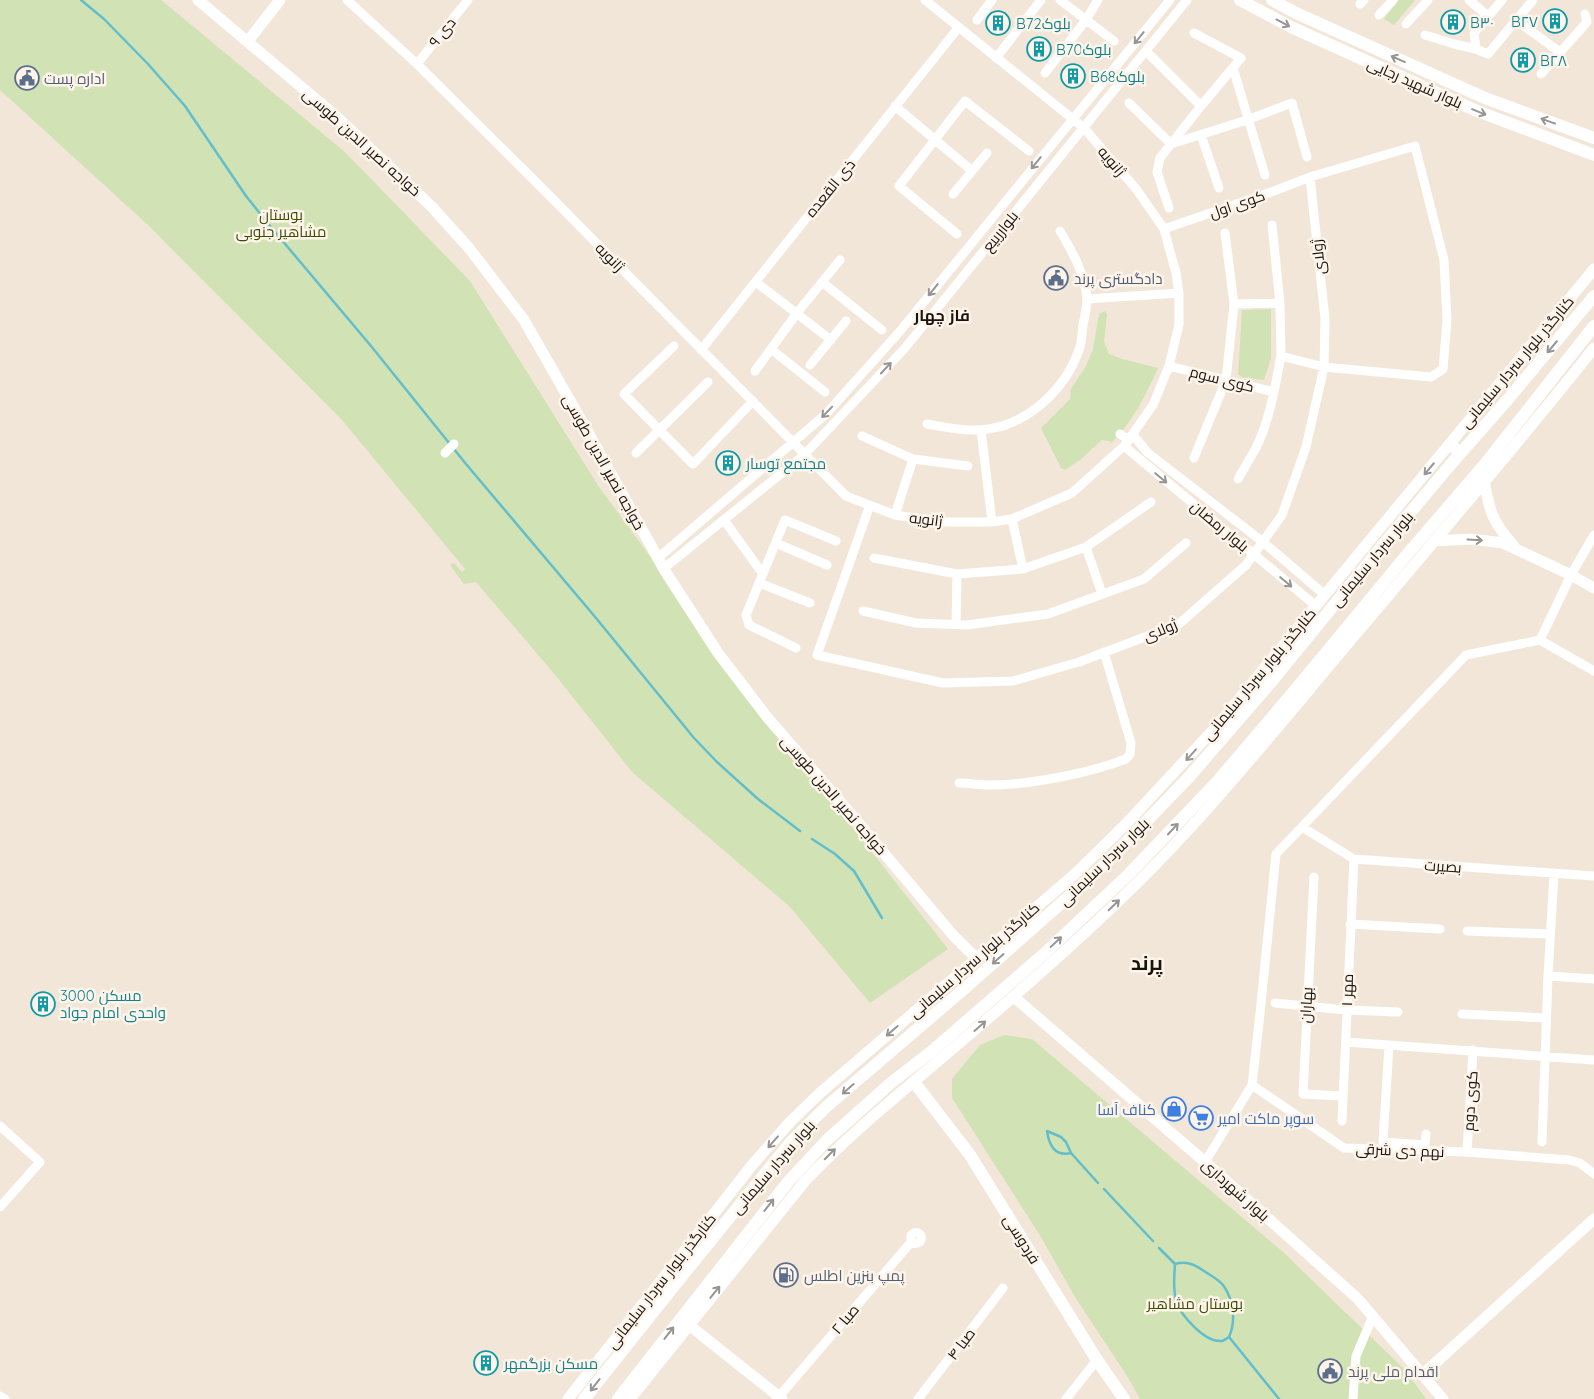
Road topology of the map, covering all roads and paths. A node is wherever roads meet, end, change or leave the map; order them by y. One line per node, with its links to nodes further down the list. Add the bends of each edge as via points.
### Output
1 (198, 0): 30 (street, خواجه نصیر الدین طوسی)
2 (280, 0): 30 (street)
3 (347, 0): 35 (street, ژانویه)
4 (468, 0): 35 (street, ۹ دی)
5 (925, 0): 26 (street, ژانویه)
6 (992, 0): 22 (street)
7 (1040, 0): 34 (street)
8 (1060, 0): 23 (street)
9 (1098, 0): 23 (street)
10 (1170, 0): 42 (street, بلوارربیع, one-way to 42)
11 (1187, 0): 32 (street, بلوارربیع)
12 (1240, 0): 51 (main road, بلوار شهید رجایی, one-way to 51, via 1291,27 1477,112)
13 (1272, 0): 46 (main road, بلوار شهید رجایی, one-way to 13, via 1485,98)
14 (1393, 0): 20 (street)
15 (1428, 0): 25 (street)
16 (1469, 0): 21 (street)
17 (1502, 0): 21 (street)
18 (1534, 0): 24 (street)
19 (1584, 14): 33 (street, via 1587,22)
20 (1379, 15)
21 (1488, 16): 31 (street, via 1474,33)
22 (977, 20)
23 (1086, 20): 29 (street); 37 (street)
24 (1517, 20): 31 (street, via 1488,54); 33 (street)
25 (1406, 24)
26 (959, 27): 34 (street, ژانویه); 40 (street, ذی القعده)
27 (1194, 33): 36 (street, via 1241,58)
28 (1425, 35): 31 (street)
29 (1114, 41)
30 (248, 42): 131 (street, خواجه نصیر الدین طوسی, via 337,117 432,207 469,248 524,320)
31 (1476, 49)
32 (1146, 51): 41 (street); 44 (street, بلوارربیع)
33 (1560, 52): 38 (street)
34 (996, 58): 42 (street, ژانویه)
35 (417, 64): 85 (street, ژانویه)
36 (1233, 68): 41 (street); 43 (street)
37 (1045, 73)
38 (1542, 74)
39 (1129, 103): 48 (street)
40 (896, 106): 47 (street); 66 (street, ذی القعده)
41 (1201, 106): 48 (street)
42 (1072, 118): 44 (street, ژانویه); 79 (street, بلوارربیع, one-way to 79)
43 (1247, 120): 45 (street); 52 (street, via 1292,103); 54 (street)
44 (1084, 128): 60 (street, ژانویه, via 1137,190); 81 (street, بلوارربیع)
45 (1201, 135): 48 (street); 56 (street)
46 (1594, 138)
47 (935, 140): 49 (street, via 965,101); 53 (street); 63 (street, via 899,186)
48 (1171, 144): 58 (street, via 1160,158 1157,172)
49 (1029, 151)
50 (987, 153): 53 (street)
51 (1594, 155)
52 (1307, 158)
53 (971, 170): 57 (street)
54 (1264, 175)
55 (1310, 177): 60 (street, کوی اول); 90 (street, ژولای, via 1325,319); 90 (street, کوی اول, via 1415,146 1444,260 1447,320 1443,369 1431,377)
56 (1219, 188)
57 (953, 194)
58 (1169, 208)
59 (1272, 225): 71 (street)
60 (1164, 229): 68 (street, ژانویه)
61 (1060, 231): 70 (street, via 1076,258)
62 (1225, 233): 72 (street)
63 (957, 234)
64 (840, 260): 67 (street)
65 (1594, 269): 105 (street, کنارگذر بلوار سردار سلیمانی)
66 (756, 282): 74 (street); 85 (street, ذی القعده)
67 (822, 282): 74 (street); 78 (street)
68 (1179, 293): 70 (street); 89 (street, ژانویه, via 1179,325)
69 (1593, 297): 73 (main road, via 1591,306); 77 (main road, بلوار سردار سلیمانی)
70 (1087, 299): 99 (street, via 1080,347 1054,393 1034,412)
71 (1280, 303): 72 (street); 87 (street)
72 (1234, 304): 92 (street)
73 (1594, 312)
74 (797, 314): 82 (street); 86 (street)
75 (846, 321): 82 (street)
76 (1594, 326): 80 (main road, بلوار سردار سلیمانی)
77 (1568, 328): 80 (main road, via 1579,324); 108 (main road, بلوار سردار سلیمانی, one-way to 108)
78 (882, 330)
79 (901, 330): 81 (street); 103 (street, بلوارربیع, one-way to 103, via 826,414)
80 (1584, 338): 143 (main road, بلوار سردار سلیمانی, via 1485,464)
81 (912, 339): 109 (street, بلوارربیع, one-way to 81)
82 (830, 340): 88 (street)
83 (674, 346): 98 (street, via 624,394)
84 (1594, 348): 114 (street)
85 (701, 350): 96 (street, ژانویه)
86 (771, 350): 91 (street); 94 (street)
87 (1281, 356): 90 (street); 95 (street)
88 (810, 365)
89 (1169, 366): 92 (street, کوی سوم); 102 (street, ژانویه, via 1153,405)
90 (1324, 367): 124 (street, ژولای, via 1306,447 1282,515)
91 (755, 371)
92 (1226, 380): 95 (street, کوی سوم); 111 (street)
93 (708, 382): 98 (street)
94 (825, 392)
95 (1274, 392): 113 (street, via 1256,446)
96 (753, 401): 98 (street, via 692,464); 103 (street, ژانویه)
97 (927, 424): 99 (street)
98 (659, 430): 107 (street)
99 (981, 430): 120 (street)
100 (1120, 434): 102 (street)
101 (862, 436): 110 (street)
102 (1128, 441): 118 (street, ژانویه, via 1072,493); 124 (street, بلوار رمضان); 129 (street, بلوار رمضان, one-way to 129)
103 (793, 443): 109 (street, ژانویه); 131 (street, بلوارربیع)
104 (454, 444): 106 (street)
105 (1450, 444): 108 (main road); 140 (street, کنارگذر بلوار سردار سلیمانی, one-way to 140)
106 (445, 453)
107 (636, 453)
108 (1460, 454): 156 (main road, بلوار سردار سلیمانی, via 1213,751)
109 (804, 455): 116 (street, ژانویه, via 846,496); 119 (street, بلوارربیع)
110 (913, 458): 112 (street); 117 (street)
111 (1194, 458)
112 (968, 466)
113 (1238, 479)
114 (1484, 481): 123 (street); 128 (street, via 1491,515 1498,529)
115 (1151, 502): 127 (street)
116 (870, 505): 117 (street, ژانویه); 150 (street, ژولای, via 817,656 943,682 1013,681)
117 (894, 515): 120 (street, ژانویه, via 942,522)
118 (1012, 519): 120 (street, ژانویه); 133 (street)
119 (724, 520): 131 (street, بلوارربیع); 134 (street)
120 (992, 522)
121 (1594, 536): 136 (street)
122 (836, 541): 126 (street, via 785,520)
123 (1434, 541): 128 (street, one-way to 128, via 1488,541); 141 (street)
124 (1263, 542): 129 (street, ژولای); 140 (street, بلوار رمضان)
125 (1186, 543): 139 (street, via 1144,579)
126 (776, 544): 132 (street); 134 (street)
127 (1086, 547): 133 (street); 139 (street)
128 (1515, 548): 136 (street)
129 (1254, 554): 144 (street, بلوار رمضان, one-way to 144); 150 (street, ژولای, via 1246,565 1179,624)
130 (874, 558): 135 (street)
131 (661, 564): 165 (street, خواجه نصیر الدین طوسی, via 718,653 767,717)
132 (827, 565)
133 (1023, 569): 135 (street)
134 (763, 574): 137 (street)
135 (957, 574): 146 (street)
136 (1571, 575): 138 (street); 148 (street)
137 (759, 583): 142 (street); 149 (street, via 746,615 749,625)
138 (1594, 588)
139 (1102, 594): 146 (street, via 1048,614)
140 (1325, 595): 144 (street, کنارگذر بلوار سردار سلیمانی)
141 (1387, 598): 143 (street); 147 (street)
142 (810, 603)
143 (1366, 604): 147 (street); 174 (main road, بلوار سردار سلیمانی, one-way to 143, via 1044,953 1170,832 1216,783)
144 (1316, 606): 153 (street, کنارگذر بلوار سردار سلیمانی, one-way to 153, via 1215,728)
145 (863, 611): 146 (street, via 916,624)
146 (956, 625)
147 (1361, 628): 168 (street, one-way to 147, via 1182,838)
148 (1540, 640): 151 (street); 154 (street, via 1466,655)
149 (796, 648)
150 (1104, 652): 152 (street, via 1132,743 1126,759 1029,781 990,785)
151 (1594, 670)
152 (959, 783)
153 (1126, 824): 156 (street); 157 (street, کنارگذر بلوار سردار سلیمانی)
154 (1302, 827): 155 (street, بصیرت); 183 (street, via 1276,854)
155 (1354, 859): 158 (street, بصیرت); 161 (street, مهر ۱)
156 (1108, 861): 157 (street); 196 (main road, بلوار سردار سلیمانی, one-way to 196, via 826,1107 790,1143)
157 (1075, 874): 165 (street, کنارگذر بلوار سردار سلیمانی)
158 (1554, 874): 159 (street, بصیرت); 164 (street)
159 (1594, 876)
160 (1314, 877): 170 (street, بهاران)
161 (1350, 924): 162 (street); 171 (street, مهر ۱)
162 (1440, 929)
163 (1467, 931): 164 (street)
164 (1550, 934): 166 (street)
165 (976, 958): 195 (street, کنارگذر بلوار سردار سلیمانی, one-way to 195, via 790,1122)
166 (1548, 976): 167 (street); 175 (street)
167 (1594, 979)
168 (1014, 997): 178 (street, one-way to 168); 190 (street, بلوار شهرداری)
169 (1274, 1003): 170 (street)
170 (1306, 1005): 171 (street); 184 (street, بهاران, via 1303,1094)
171 (1346, 1010): 172 (street); 176 (street, مهر ۱)
172 (1398, 1012)
173 (1462, 1014): 175 (street)
174 (969, 1018): 178 (street); 208 (main road, بلوار سردار سلیمانی, one-way to 174, via 788,1182 827,1140)
175 (1546, 1018): 180 (street)
176 (1346, 1042): 177 (street); 184 (street, مهر ۱)
177 (1389, 1045): 179 (street); 187 (street, via 1384,1142 1425,1145)
178 (956, 1046): 182 (street)
179 (1473, 1050): 180 (street); 189 (street, کوی دوم)
180 (1545, 1056): 181 (street); 188 (street)
181 (1594, 1060)
182 (914, 1082): 200 (street, one-way to 182, via 831,1153); 201 (main road, فردوسی, via 970,1155)
183 (1252, 1085): 189 (street, نهم دی شرقی, via 1344,1148); 190 (street)
184 (1342, 1096): 185 (street, مهر ۱)
185 (1342, 1121)
186 (0, 1126): 192 (street, via 40,1162)
187 (1426, 1134)
188 (1542, 1142)
189 (1467, 1152): 191 (street, نهم دی شرقی, via 1570,1160)
190 (1205, 1162): 199 (street, بلوار شهرداری, via 1358,1298)
191 (1594, 1174)
192 (0, 1207)
193 (1594, 1219): 202 (street)
194 (912, 1241): 204 (street, صبا ۲)
195 (688, 1247): 196 (street); 198 (street, کنارگذر بلوار سردار سلیمانی)
196 (678, 1281): 198 (street); 207 (main road, بلوار سردار سلیمانی, one-way to 207)
197 (1003, 1288): 210 (street, صبا ۴)
198 (648, 1298): 206 (street, کنارگذر بلوار سردار سلیمانی)
199 (1373, 1316): 202 (street, بلوار شهرداری); 213 (street, via 1356,1356)
200 (688, 1325): 204 (street); 209 (street)
201 (1096, 1360): 211 (street); 212 (main road, فردوسی)
202 (1422, 1375): 214 (street, بلوار شهرداری)
203 (0, 1396): 205 (street)
204 (780, 1398)
205 (5, 1399)
206 (568, 1399)
207 (584, 1399)
208 (618, 1399)
209 (630, 1399)
210 (918, 1399)
211 (1066, 1399)
212 (1124, 1399)
213 (1352, 1399)
214 (1442, 1399)

